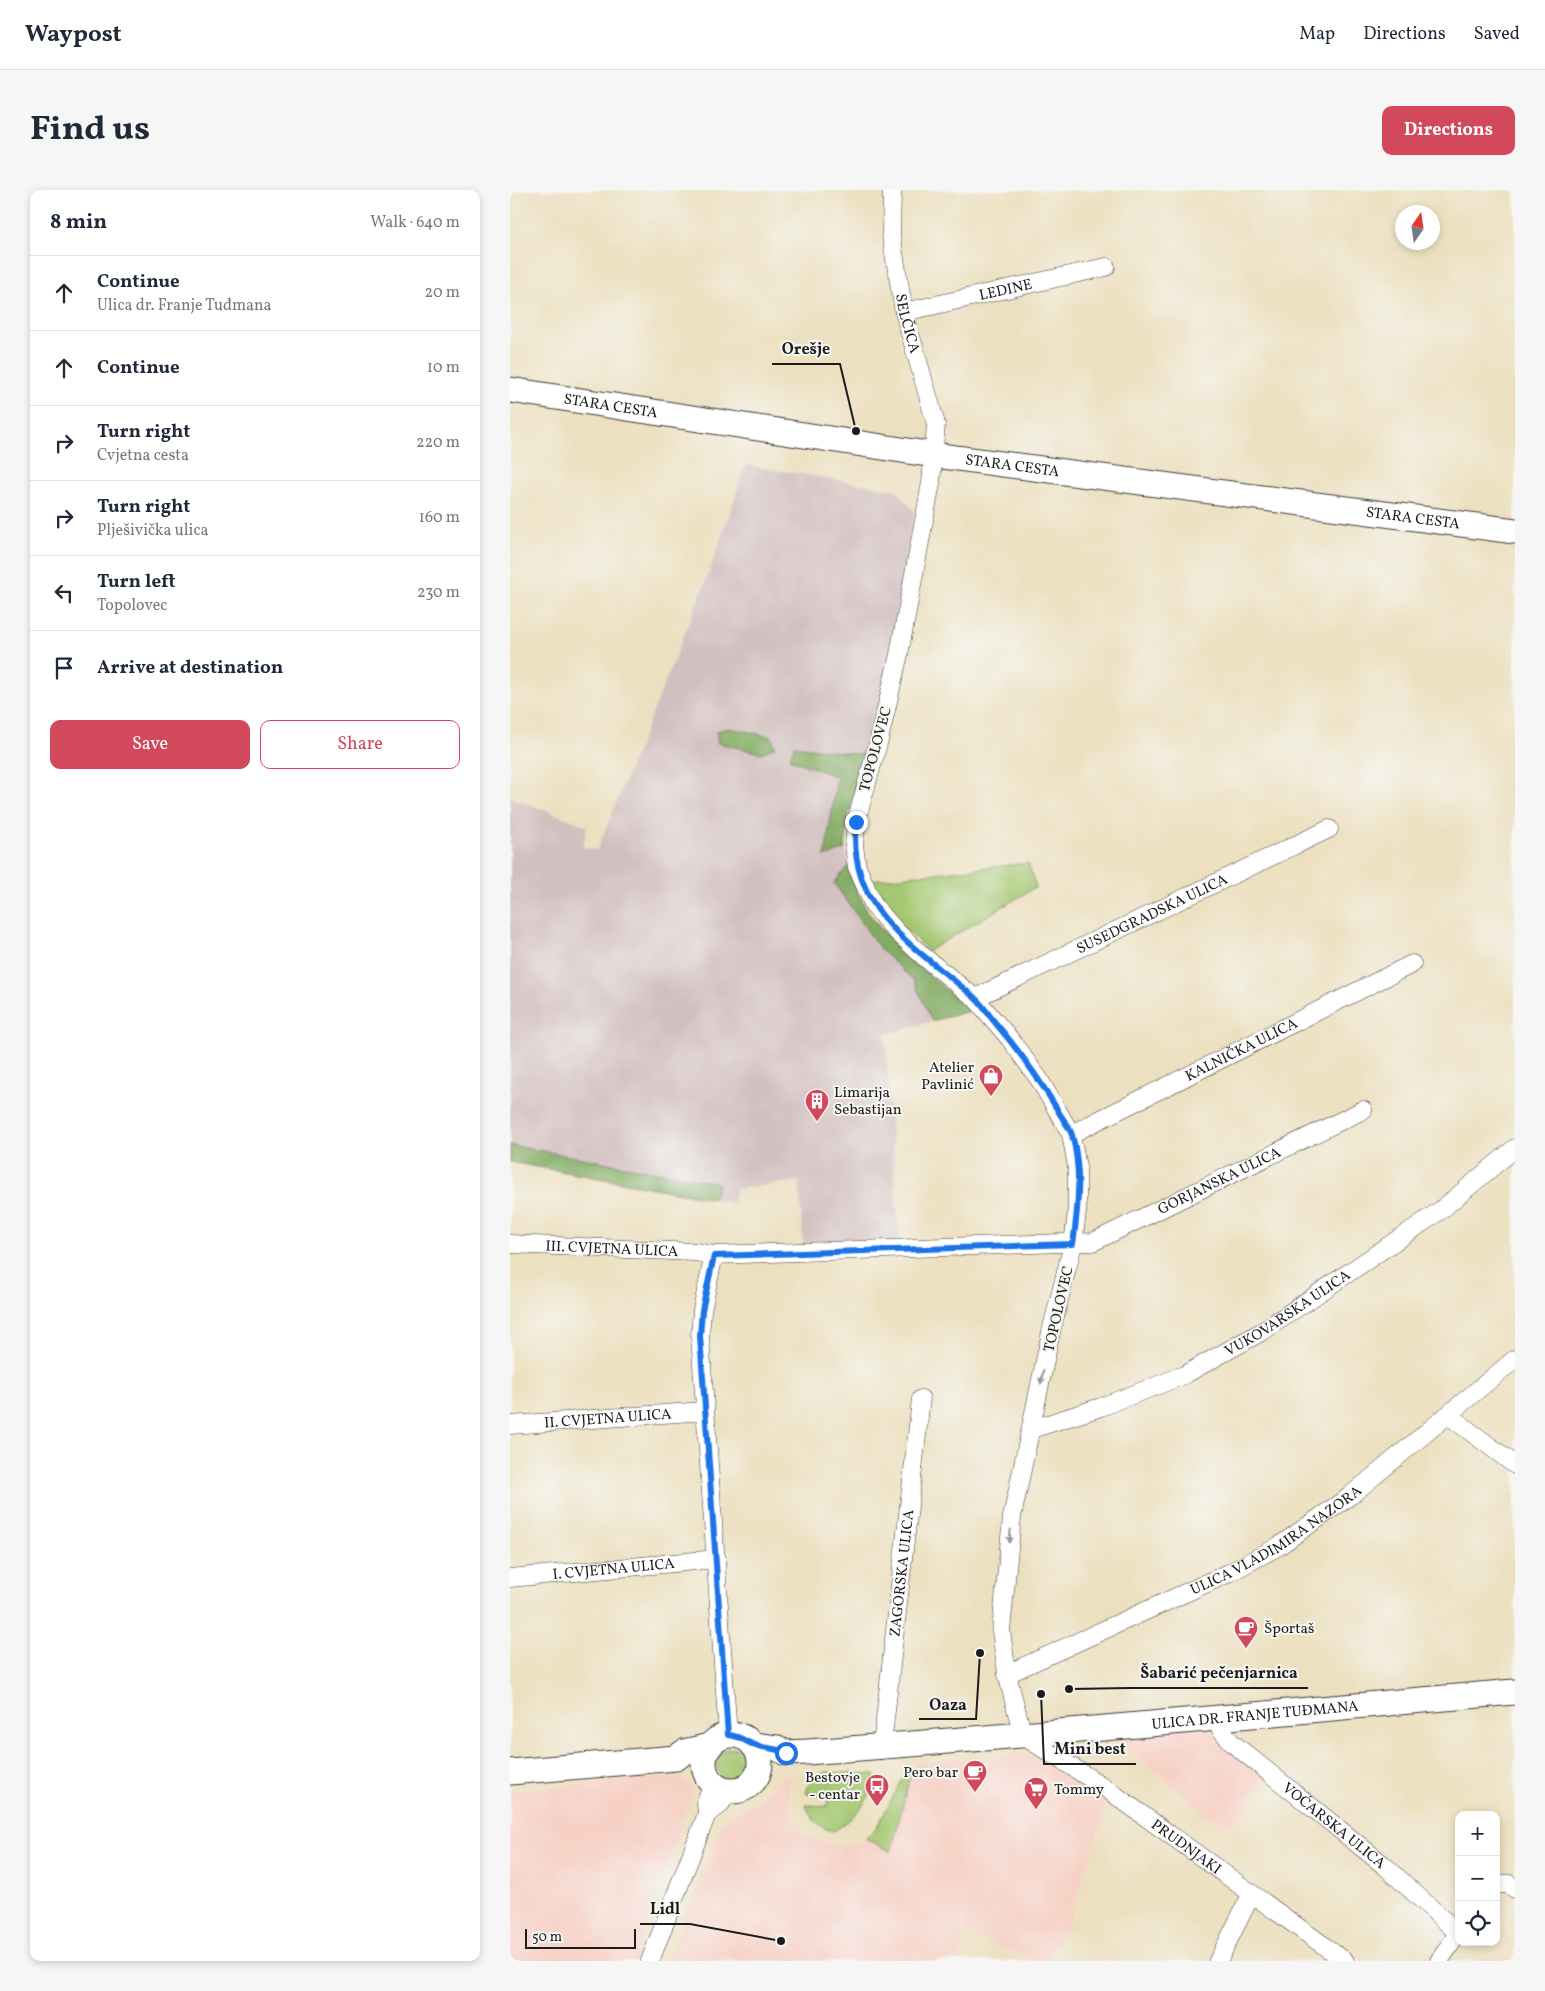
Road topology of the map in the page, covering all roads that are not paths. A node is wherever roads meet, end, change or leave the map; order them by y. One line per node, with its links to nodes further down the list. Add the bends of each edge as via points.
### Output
1 (892, 190): 3 (street, SELČICA, via 891,236)
2 (1106, 267): 3 (street, LEDINE)
3 (904, 312): 5 (street, SELČICA, via 936,424)
4 (510, 390): 5 (main road, STARA CESTA)
5 (934, 456): 6 (main road, STARA CESTA); 9 (street, TOPOLOVEC, via 899,654 880,740 856,822 854,845 857,867 874,906 924,958)
6 (1515, 531)
7 (1330, 828): 9 (street, SUSEDGRADSKA ULICA)
8 (1412, 964): 11 (street, KALNIČKA ULICA)
9 (975, 998): 11 (street, TOPOLOVEC, via 1039,1079)
10 (1363, 1110): 14 (street, GORJANSKA ULICA, via 1093,1242)
11 (1071, 1134): 14 (street, TOPOLOVEC, via 1077,1167 1078,1212)
12 (1515, 1148): 21 (street, VUKOVARSKA ULICA, via 1441,1210 1263,1331 1184,1375)
13 (510, 1244): 15 (street, III. CVJETNA ULICA, via 694,1252)
14 (1073, 1244): 15 (street, GORJANSKA ULICA); 21 (street, TOPOLOVEC, one-way to 21)
15 (714, 1256): 18 (street, via 702,1310 700,1336)
16 (1515, 1360): 19 (street, ULICA VLADIMIRA NAZORA)
17 (921, 1399): 31 (street, ZAGORSKA ULICA)
18 (705, 1411): 20 (street, II. CVJETNA ULICA); 23 (street)
19 (1448, 1415): 22 (street); 25 (street, ULICA VLADIMIRA NAZORA, via 1350,1496 1279,1546 1229,1573)
20 (510, 1425)
21 (1032, 1429): 25 (street, TOPOLOVEC, one-way to 25, via 1011,1527 1000,1631)
22 (1515, 1465)
23 (717, 1560): 24 (street, I. CVJETNA ULICA); 29 (street)
24 (510, 1578)
25 (1007, 1674): 28 (street, TOPOLOVEC)
26 (1515, 1692): 27 (main road, ULICA DR. FRANJE TUĐMANA)
27 (1212, 1717): 28 (main road, ULICA DR. FRANJE TUĐMANA); 40 (street, VOĆARSKA ULICA, via 1231,1742 1386,1867)
28 (1023, 1736): 31 (main road, ULICA DR. FRANJE TUĐMANA); 39 (street, PRUDNJAKI, via 1104,1787)
29 (719, 1740): 30 (main road, via 746,1739); 33 (main road); 36 (main road, via 704,1762)
30 (753, 1745): 32 (main road, ULICA DR. FRANJE TUĐMANA, via 777,1748); 35 (main road, via 760,1760)
31 (882, 1746): 32 (main road, ULICA DR. FRANJE TUĐMANA)
32 (786, 1753): 35 (main road, via 779,1762)
33 (676, 1758): 34 (main road); 36 (main road)
34 (510, 1772)
35 (757, 1776): 36 (main road, via 745,1788)
36 (715, 1782): 42 (street, via 706,1803 707,1814)
37 (1500, 1884): 38 (street)
38 (1515, 1888)
39 (1251, 1895): 43 (street); 44 (street, PRUDNJAKI)
40 (1455, 1930)
41 (1455, 1937): 45 (street)
42 (650, 1961)
43 (1218, 1961)
44 (1345, 1961)
45 (1439, 1961)

